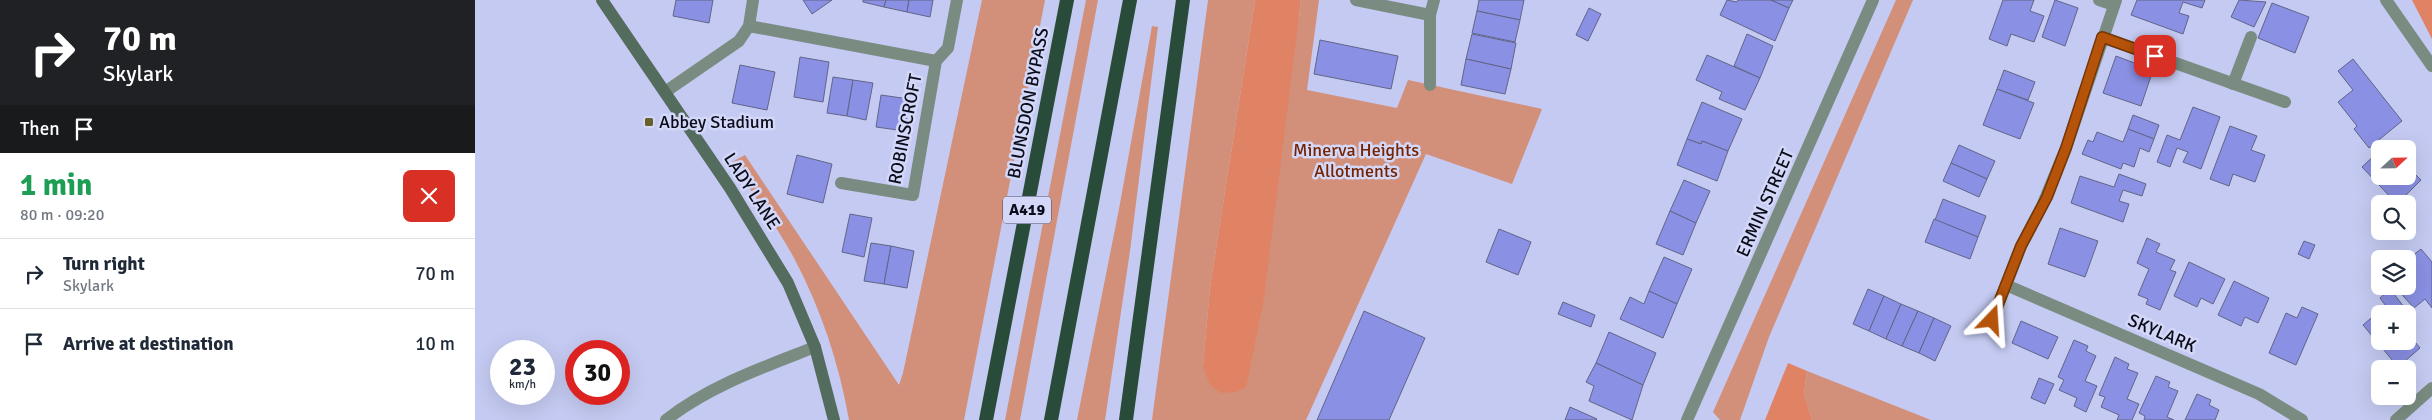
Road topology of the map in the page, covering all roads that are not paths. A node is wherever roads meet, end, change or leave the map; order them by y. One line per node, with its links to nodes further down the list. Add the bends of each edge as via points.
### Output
1 (602, 0): 21 (main road, LADY LANE)
2 (753, 0): 14 (street)
3 (957, 0): 17 (street, ROBINSCROFT, via 947,48)
4 (1067, 0): 31 (highway, BLUNSDON BYPASS / A419)
5 (1130, 0): 32 (highway)
6 (1183, 0): 33 (highway)
7 (1356, 0): 13 (street)
8 (1434, 0): 13 (street)
9 (1873, 0): 28 (street, ERMIN STREET)
10 (2099, 0): 12 (street)
11 (2386, 0): 18 (street)
12 (2115, 3): 15 (street)
13 (1430, 15): 20 (street)
14 (749, 26): 17 (street, ROBINSCROFT); 21 (street, via 731,49)
15 (2102, 37): 19 (street); 24 (street, via 2066,148)
16 (2251, 37): 19 (street)
17 (936, 61): 23 (street, ROBINSCROFT, via 913,195)
18 (2432, 66)
19 (2233, 84): 22 (street)
20 (1431, 85)
21 (665, 92): 26 (main road, LADY LANE, via 767,245 788,283)
22 (2285, 102)
23 (841, 183)
24 (2006, 285): 25 (street); 34 (street, SKYLARK, via 2259,394)
25 (1992, 320)
26 (815, 347): 29 (street, via 742,376 681,408); 30 (main road, LADY LANE)
27 (2432, 388): 35 (street)
28 (1689, 419)
29 (666, 420)
30 (834, 420)
31 (986, 420)
32 (1051, 420)
33 (1126, 420)
34 (2302, 420)
35 (2396, 420)

